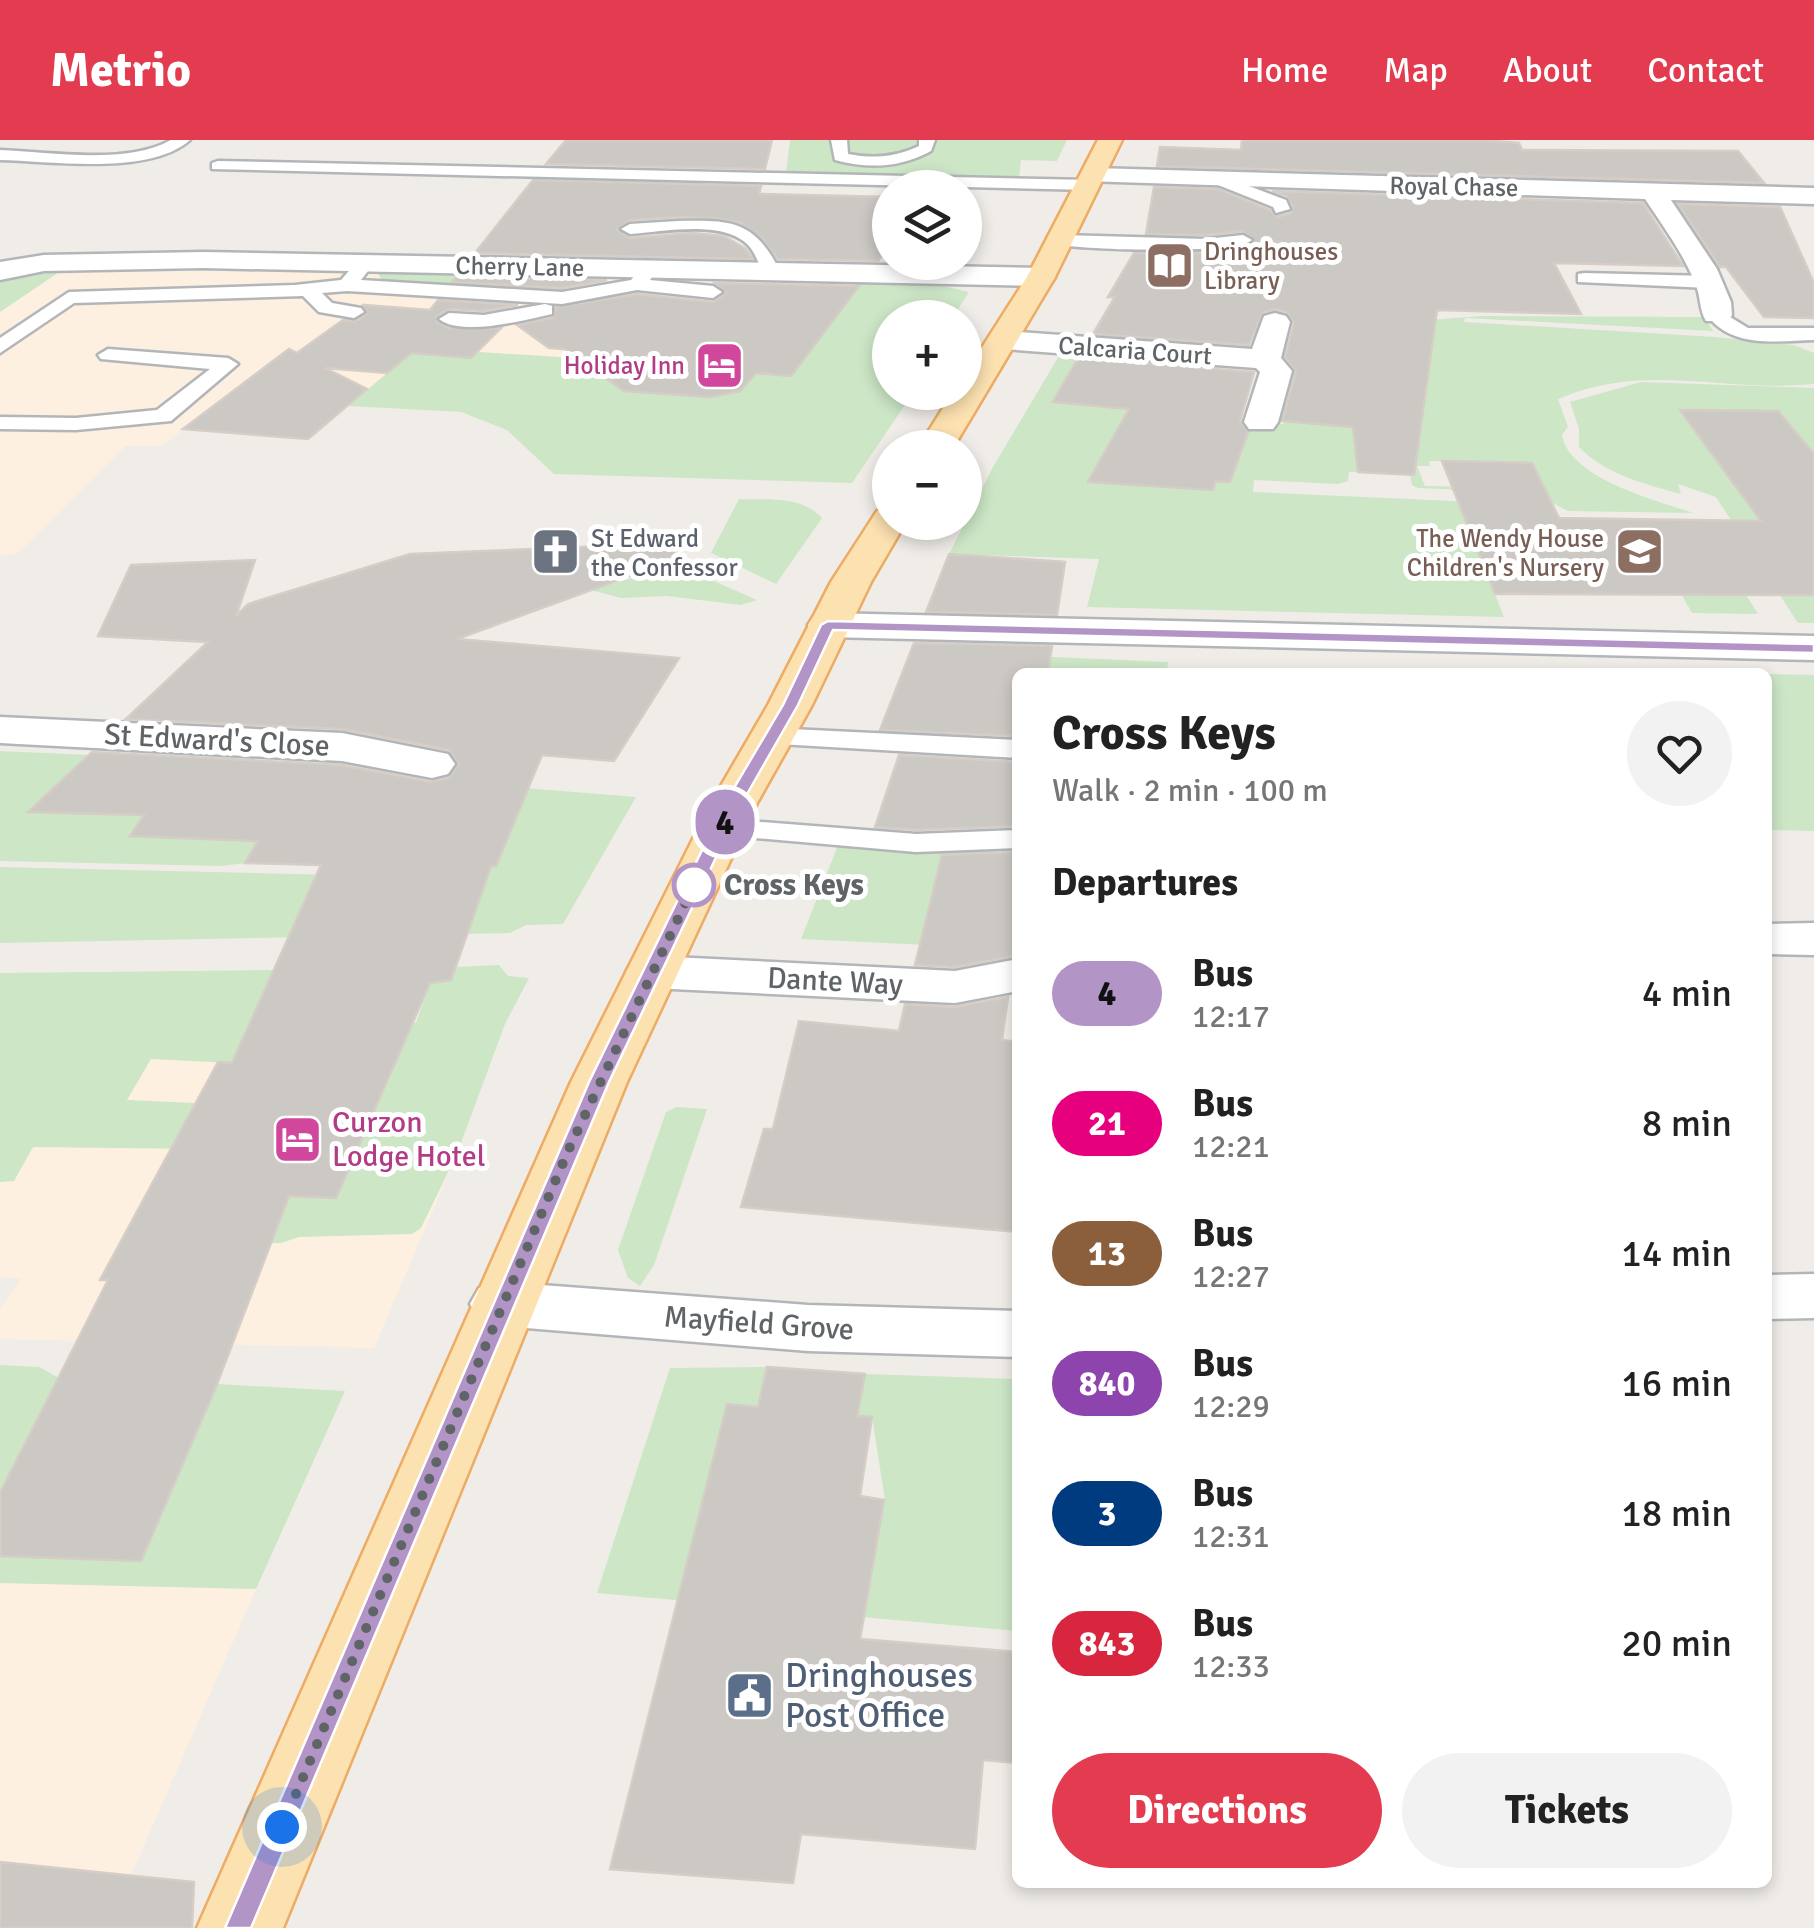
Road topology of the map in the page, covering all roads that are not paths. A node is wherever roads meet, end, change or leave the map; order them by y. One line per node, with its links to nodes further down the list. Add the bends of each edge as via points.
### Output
1 (182, 140): 6 (lane, via 172,150 135,155)
2 (839, 140): 8 (lane, via 840,156)
3 (927, 140): 8 (lane, via 911,157)
4 (1110, 140): 12 (main road)
5 (231, 153): 9 (lane, via 218,166)
6 (0, 155)
7 (480, 156): 9 (lane)
8 (872, 162): 10 (lane)
9 (470, 171): 10 (lane)
10 (867, 180): 12 (lane)
11 (1218, 180): 12 (street, Royal Chase); 13 (street, Royal Chase); 15 (lane)
12 (1092, 181): 17 (main road)
13 (1652, 190): 14 (street, Royal Chase); 25 (street)
14 (1814, 196)
15 (1282, 209)
16 (630, 229): 20 (lane, via 698,226 744,233)
17 (1062, 240): 18 (lane); 23 (main road)
18 (1243, 240)
19 (6, 266): 21 (street, Cherry Lane, via 148,261)
20 (771, 271): 22 (street, Cherry Lane); 23 (street, Cherry Lane)
21 (356, 273): 22 (street, Cherry Lane); 26 (lane); 28 (lane)
22 (643, 276): 27 (lane); 28 (lane)
23 (1041, 277): 34 (main road)
24 (1584, 278): 25 (lane)
25 (1709, 282): 30 (street)
26 (308, 290): 29 (lane, via 326,308); 35 (lane, via 70,298)
27 (713, 292)
28 (562, 298): 31 (lane, via 527,314)
29 (354, 312)
30 (1717, 315): 33 (lane, via 1735,330)
31 (449, 319)
32 (1275, 322): 37 (street)
33 (1814, 334)
34 (1004, 340): 37 (street, Calcaria Court); 40 (main road)
35 (0, 347)
36 (108, 355): 39 (lane, via 228,364 163,416)
37 (1265, 359): 38 (street, via 1276,371)
38 (1261, 422)
39 (0, 423)
40 (946, 430)
41 (877, 540): 42 (main road)
42 (828, 625): 43 (street); 45 (main road)
43 (1814, 648)
44 (0, 730): 47 (street, St Edward's Close, via 342,747)
45 (770, 737): 46 (lane); 48 (main road)
46 (1012, 749)
47 (432, 764)
48 (722, 828): 49 (lane, via 916,843); 52 (main road)
49 (1012, 839)
50 (1772, 939): 51 (street)
51 (1814, 939)
52 (652, 972): 53 (street, Dante Way, via 955,987); 56 (main road)
53 (1012, 975)
54 (1772, 1296): 55 (street)
55 (1814, 1296)
56 (502, 1304): 57 (street, Mayfield Grove, via 808,1328); 58 (main road)
57 (1012, 1334)
58 (240, 1928)

